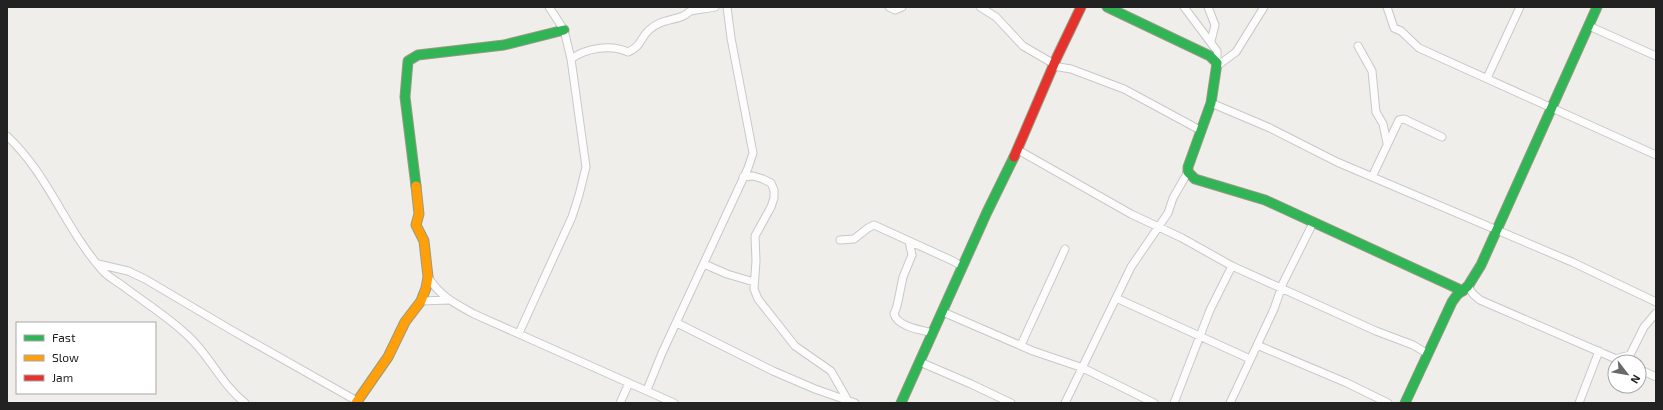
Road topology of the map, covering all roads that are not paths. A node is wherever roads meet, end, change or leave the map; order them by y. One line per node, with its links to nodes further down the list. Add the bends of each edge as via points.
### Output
1 (549, 7): 16 (street)
2 (715, 7): 20 (street, via 692,11 656,25 648,30 635,49 628,52 616,47 587,51)
3 (727, 7): 33 (street, via 753,152)
4 (889, 7): 5 (street, via 895,10)
5 (902, 7)
6 (980, 7): 22 (street, via 996,17 1023,46)
7 (1081, 7): 22 (street)
8 (1107, 7): 21 (street, via 1210,56)
9 (1184, 7): 17 (street)
10 (1208, 7): 17 (street, via 1215,25)
11 (1264, 7): 21 (street, via 1236,52)
12 (1387, 7): 23 (street, via 1394,28 1401,30 1419,48)
13 (1520, 7): 23 (street)
14 (1597, 7): 15 (street)
15 (1589, 26): 19 (street); 25 (street)
16 (564, 30): 20 (street); 45 (street, via 504,45 418,55 408,61 405,97 419,214 416,225 424,241)
17 (1211, 41): 21 (street, via 1217,51)
18 (1358, 46): 29 (street, via 1372,71 1376,112 1383,124)
19 (1656, 56)
20 (571, 59): 56 (street, via 586,167 572,217)
21 (1217, 64): 24 (street)
22 (1053, 65): 26 (street, via 1124,89); 30 (street)
23 (1487, 78): 25 (street)
24 (1212, 103): 26 (street); 34 (street)
25 (1553, 107): 31 (street); 37 (street)
26 (1200, 130): 32 (street)
27 (7, 136): 41 (street, via 32,164)
28 (1442, 137): 29 (street, via 1404,119 1396,123)
29 (1387, 143): 34 (street)
30 (1018, 150): 36 (street); 44 (street)
31 (1656, 155)
32 (1188, 172): 35 (street, via 1195,180 1245,193); 36 (street)
33 (744, 177): 42 (street); 46 (street, via 763,179 771,183 774,190 774,198 755,236)
34 (1372, 177): 37 (street)
35 (1313, 222): 47 (street); 48 (street)
36 (1159, 228): 43 (street); 49 (street, via 1131,267)
37 (1496, 231): 48 (street, via 1481,265); 52 (street, via 1572,262)
38 (840, 240): 39 (street, via 854,239 872,225)
39 (909, 241): 44 (street); 57 (street, via 912,255 903,276 894,314 897,320)
40 (1065, 249): 60 (street)
41 (98, 264): 72 (street, via 128,271 145,279); 73 (street, via 108,275 188,335 229,388)
42 (704, 264): 46 (street); 55 (street)
43 (1232, 266): 47 (street); 58 (street)
44 (963, 267): 53 (street)
45 (428, 277): 50 (street); 51 (street, via 437,291)
46 (754, 282): 70 (street, via 758,300 774,321 795,346 836,376)
47 (1281, 288): 59 (street, via 1274,310); 62 (street, via 1376,331 1414,345)
48 (1465, 288): 61 (street, via 1480,300); 62 (street, via 1452,302)
49 (1116, 298): 58 (street); 67 (street)
50 (422, 300): 51 (street); 72 (street, via 405,322 388,357)
51 (449, 300): 56 (street, via 474,314)
52 (1656, 301)
53 (943, 312): 57 (street); 60 (street)
54 (1656, 313): 63 (street, via 1644,327)
55 (677, 323): 69 (street); 70 (street, via 780,374)
56 (519, 333): 68 (street)
57 (933, 333): 66 (street)
58 (1200, 336): 65 (street); 81 (street)
59 (1257, 345): 65 (street); 83 (street, via 1347,382)
60 (1021, 346): 67 (street)
61 (1599, 351): 64 (street); 85 (street)
62 (1428, 354): 84 (street)
63 (1630, 354)
64 (1607, 355)
65 (1250, 359): 82 (street)
66 (920, 362): 71 (street, via 971,384); 77 (street)
67 (1083, 368): 79 (street); 80 (street)
68 (629, 383): 69 (street); 74 (street)
69 (647, 390): 75 (street)
70 (847, 399): 76 (street)
71 (995, 400): 78 (street)
72 (357, 402)
73 (245, 403)
74 (620, 403)
75 (674, 403)
76 (855, 403)
77 (901, 403)
78 (1011, 403)
79 (1065, 403)
80 (1154, 403)
81 (1174, 403)
82 (1230, 403)
83 (1388, 403)
84 (1404, 403)
85 (1579, 403)

